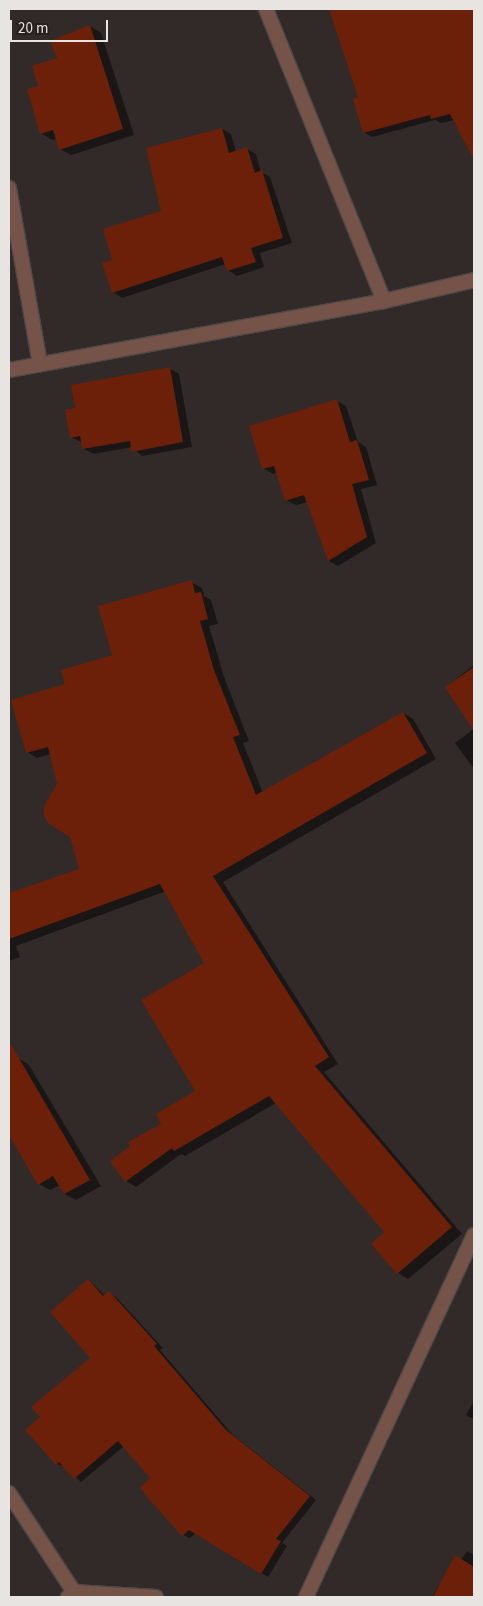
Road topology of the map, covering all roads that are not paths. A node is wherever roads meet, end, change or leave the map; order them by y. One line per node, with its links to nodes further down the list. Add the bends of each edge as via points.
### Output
1 (266, 9): 4 (street)
2 (9, 188): 5 (street)
3 (474, 280): 4 (street)
4 (384, 301): 5 (street)
5 (40, 364): 6 (street)
6 (9, 370)
7 (474, 1235): 11 (street)
8 (9, 1493): 9 (street)
9 (71, 1594): 10 (street)
10 (156, 1597)
11 (306, 1597)

